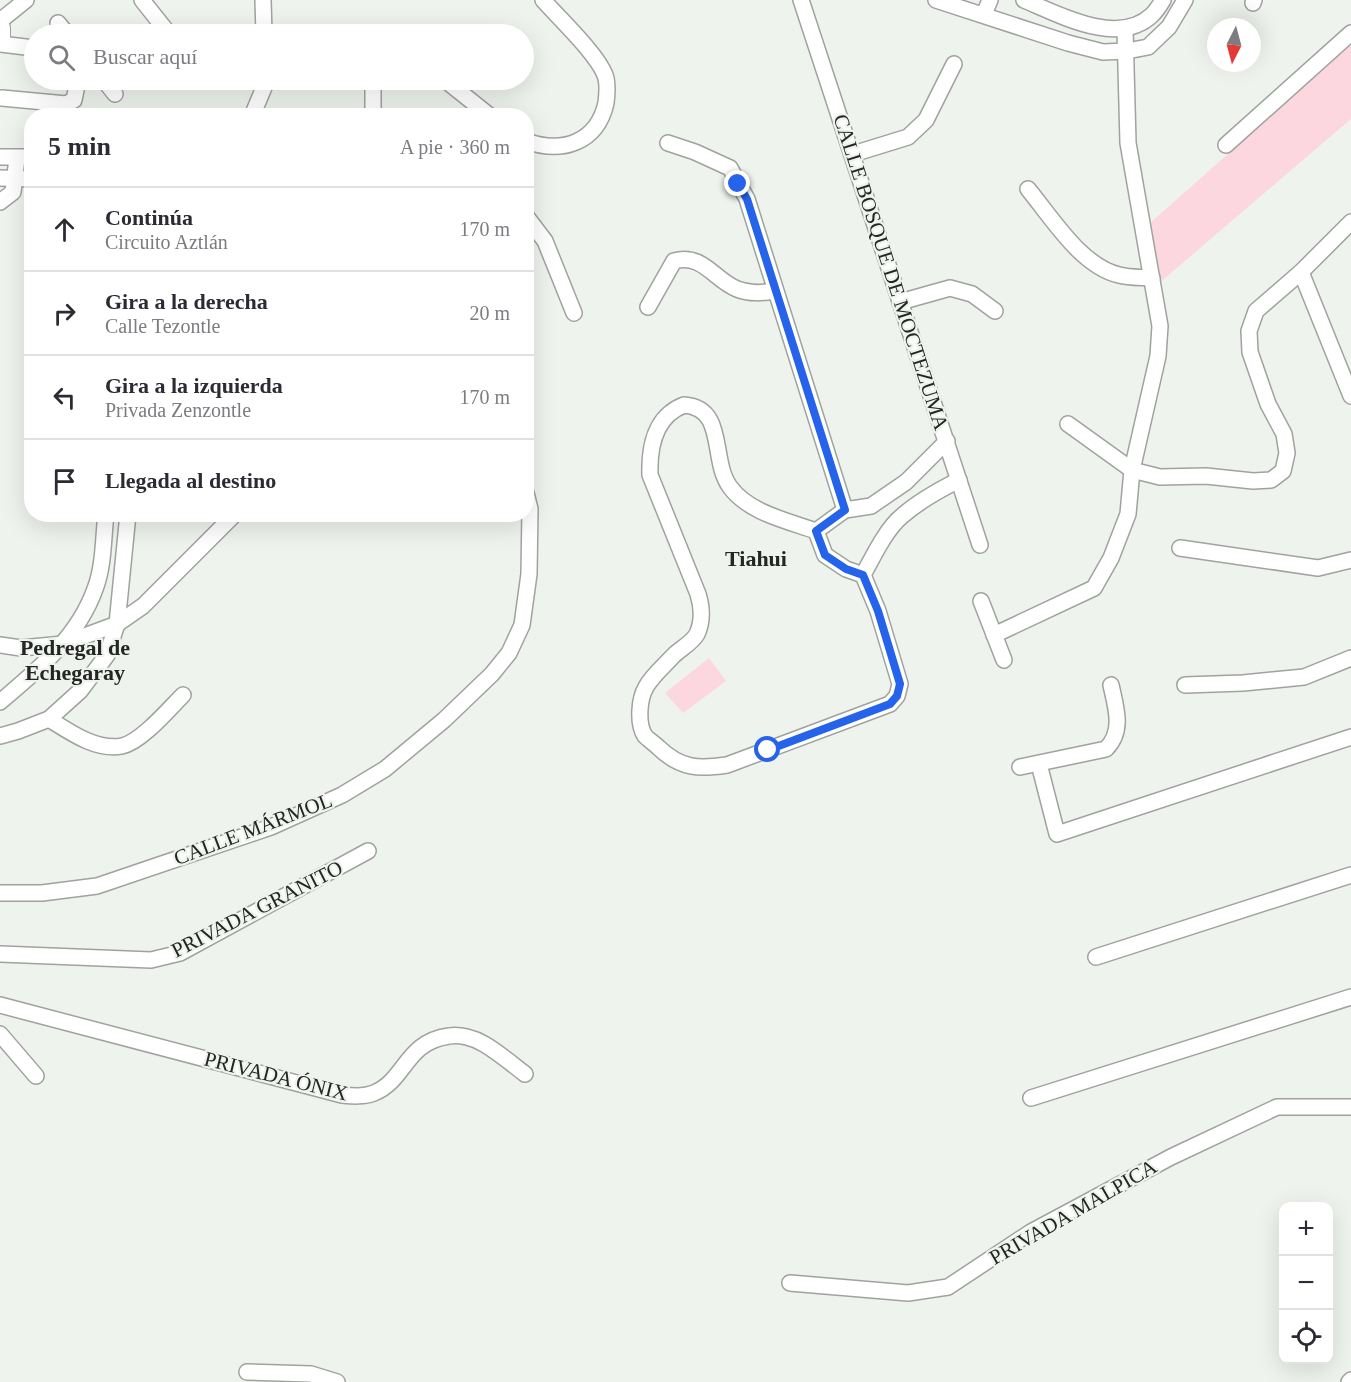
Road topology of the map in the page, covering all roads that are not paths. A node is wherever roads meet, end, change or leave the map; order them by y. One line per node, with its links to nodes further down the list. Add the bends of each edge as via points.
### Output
1 (26, 0): 11 (street)
2 (142, 0): 12 (street)
3 (262, 0): 13 (street)
4 (543, 0): 33 (street, via 600,63 607,78 607,98 604,113 586,136 558,147)
5 (801, 0): 35 (street, CALLE BOSQUE DE MOCTEZUMA)
6 (936, 0): 10 (street)
7 (1024, 0): 15 (street, via 1072,20 1104,29)
8 (1163, 0): 15 (street, via 1152,16)
9 (1185, 0): 20 (street, via 1169,27 1148,47)
10 (987, 7): 20 (street, via 1068,43 1103,52)
11 (0, 21)
12 (161, 24)
13 (263, 24)
14 (0, 28): 17 (main road)
15 (1125, 29): 20 (street)
16 (1351, 33): 34 (street)
17 (0, 38)
18 (0, 44): 19 (street)
19 (24, 47)
20 (1127, 51): 45 (street, via 1128,143)
21 (954, 64): 35 (street, via 926,120 908,137)
22 (76, 90): 28 (street, via 74,100 66,104)
23 (112, 90): 27 (street)
24 (263, 90): 29 (street)
25 (374, 90): 30 (street)
26 (455, 90): 31 (street)
27 (115, 94)
28 (2, 98)
29 (255, 108)
30 (373, 108)
31 (474, 108)
32 (668, 143): 46 (street, via 730,168 747,199)
33 (534, 144)
34 (1227, 145)
35 (853, 154): 47 (street, CALLE BOSQUE DE MOCTEZUMA)
36 (0, 157): 37 (street)
37 (24, 158): 38 (street)
38 (8, 179): 39 (street); 41 (street, via 14,192)
39 (24, 179)
40 (1028, 189): 45 (street, via 1082,254 1099,267 1120,275)
41 (0, 201)
42 (1351, 222): 44 (street)
43 (534, 227): 50 (street, via 544,241)
44 (1301, 272): 51 (street); 54 (street, via 1257,311 1250,331 1250,352 1268,404 1284,434 1287,453 1282,471 1271,480 1253,481 1160,477)
45 (1152, 278): 54 (street, via 1160,326 1158,356)
46 (776, 291): 48 (street, via 756,294 735,288 702,264 685,257 674,261); 56 (street)
47 (900, 302): 49 (street, via 950,288 972,294); 53 (street, CALLE BOSQUE DE MOCTEZUMA)
48 (648, 307)
49 (995, 311)
50 (573, 313)
51 (1351, 396)
52 (1068, 424): 54 (street)
53 (946, 441): 55 (street, CALLE BOSQUE DE MOCTEZUMA); 56 (street, via 906,482 871,506)
54 (1132, 470): 68 (street, via 1128,514 1094,588)
55 (959, 480): 62 (street, CALLE BOSQUE DE MOCTEZUMA); 65 (street, via 931,494 900,517)
56 (845, 510): 61 (street)
57 (105, 522): 69 (street, via 95,589)
58 (127, 522): 67 (street)
59 (227, 522): 67 (street, via 143,606)
60 (530, 522): 84 (street, CALLE MÁRMOL, via 529,574 522,625 509,653 444,720 385,769 342,795 271,827 97,886 42,893)
61 (816, 531): 65 (street, via 825,555); 65 (street, via 745,502 729,487 720,467 714,428 703,410 684,405 673,409 660,424 652,441 650,475 702,606 696,636 645,687 640,718 644,735 666,755 704,769 727,765 890,704 900,684)
62 (980, 544)
63 (1180, 548): 64 (street, via 1318,568)
64 (1351, 560)
65 (863, 575)
66 (981, 601): 68 (street)
67 (117, 624): 69 (street); 77 (street, via 107,655 81,692)
68 (994, 635): 72 (street)
69 (63, 644): 70 (street, via 21,648); 76 (street)
70 (0, 645)
71 (1351, 658): 73 (street, via 1304,677)
72 (1004, 660)
73 (1185, 684)
74 (1111, 685): 80 (street, via 1118,720 1115,740 1106,749)
75 (183, 695): 77 (street, via 138,738 123,746 101,745 77,737)
76 (0, 702)
77 (49, 719): 78 (street)
78 (0, 736)
79 (1351, 737): 80 (street, via 1057,834)
80 (1039, 764): 81 (street)
81 (1020, 767)
82 (368, 851): 85 (street, PRIVADA GRANITO, via 180,953 151,960)
83 (1351, 875): 86 (street)
84 (0, 893)
85 (0, 954)
86 (1096, 957)
87 (1351, 997): 92 (street)
88 (0, 1005): 90 (street, PRIVADA ÓNIX, via 342,1095 374,1093 388,1085 418,1048 438,1037 459,1035 484,1043)
89 (0, 1034): 91 (street)
90 (525, 1074)
91 (36, 1076)
92 (1031, 1098)
93 (1351, 1107): 94 (street, PRIVADA MALPICA, via 1277,1107 1171,1157 1031,1232 948,1287 908,1293)
94 (790, 1283)
95 (247, 1372): 96 (street, via 311,1374)
96 (337, 1382)

